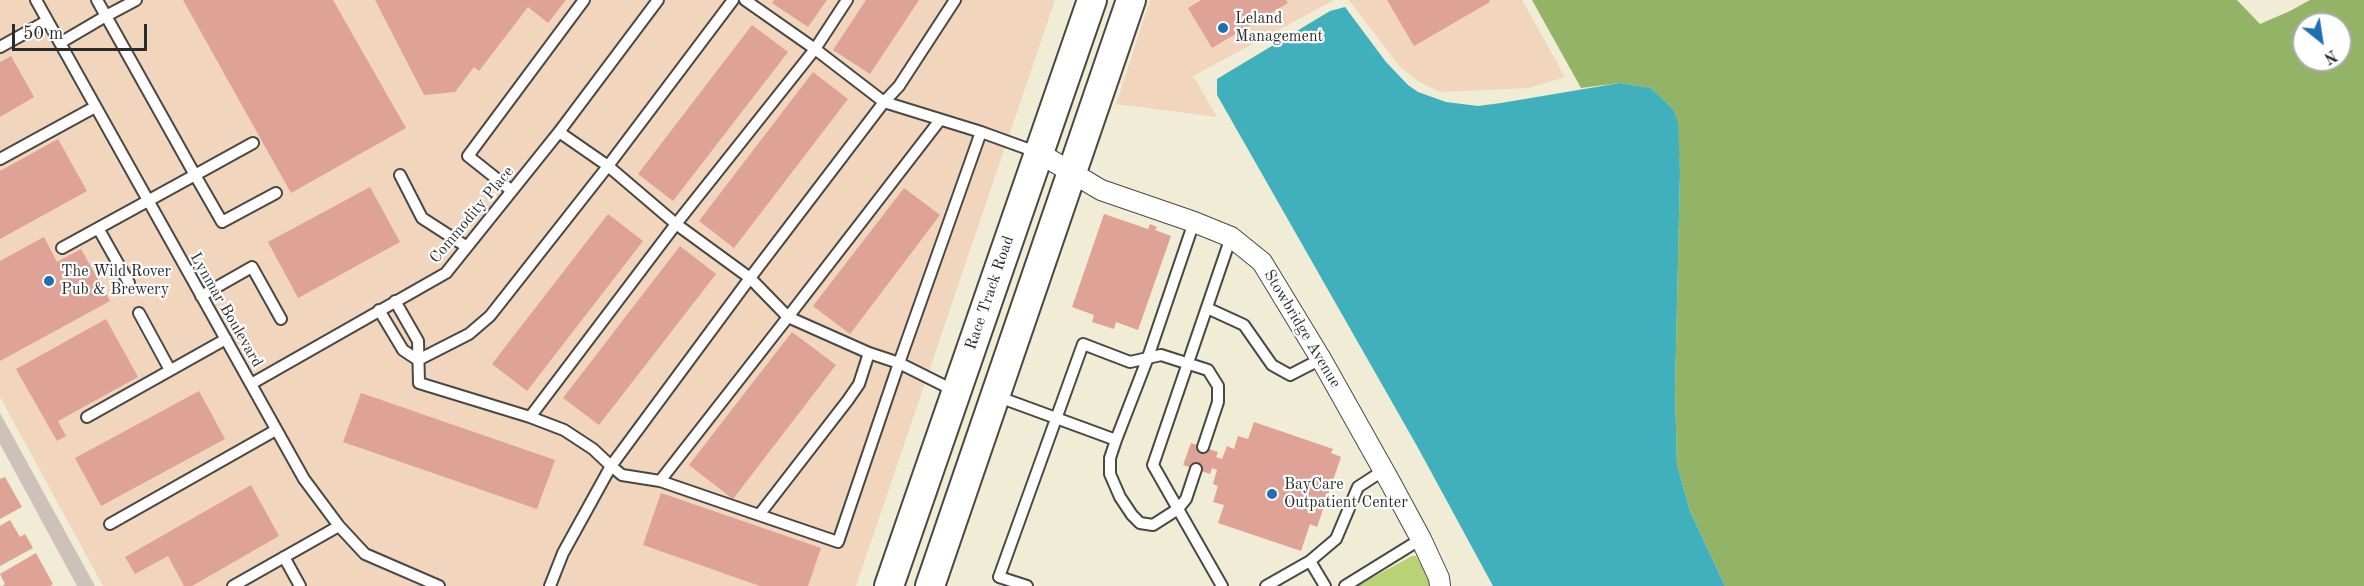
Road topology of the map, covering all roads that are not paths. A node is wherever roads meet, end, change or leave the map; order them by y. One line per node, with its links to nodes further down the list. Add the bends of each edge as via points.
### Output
1 (36, 0): 13 (lane, Lynmar Boulevard)
2 (97, 0): 12 (lane)
3 (136, 0): 12 (lane)
4 (584, 0): 29 (lane, via 468,156)
5 (658, 0): 20 (lane, Commodity Place)
6 (733, 0): 25 (lane)
7 (745, 0): 16 (lane)
8 (847, 0): 16 (lane)
9 (955, 0): 17 (lane, via 899,86)
10 (1092, 0): 23 (main road, Race Track Road)
11 (1131, 0): 26 (main road)
12 (106, 16): 14 (lane); 28 (lane)
13 (47, 21): 14 (lane, Lynmar Boulevard); 15 (lane)
14 (60, 43): 18 (lane, Lynmar Boulevard)
15 (0, 47)
16 (815, 49): 17 (lane); 33 (lane)
17 (884, 102): 19 (lane); 38 (lane)
18 (95, 106): 24 (lane); 31 (lane, Lynmar Boulevard)
19 (940, 120): 21 (lane); 45 (lane)
20 (559, 132): 25 (lane); 29 (lane, Commodity Place)
21 (981, 132): 23 (lane); 52 (lane)
22 (253, 142): 28 (lane)
23 (1039, 153): 26 (street, Stowbridge Avenue); 56 (main road, Race Track Road)
24 (0, 159)
25 (608, 166): 33 (lane); 50 (lane, via 490,316 469,334)
26 (1072, 172): 32 (street, Stowbridge Avenue, via 1101,190); 57 (main road)
27 (400, 175): 36 (lane, via 423,218)
28 (195, 176): 30 (lane, via 222,222); 31 (lane)
29 (512, 191): 36 (lane, Commodity Place)
30 (276, 193)
31 (146, 201): 34 (lane); 40 (lane, Lynmar Boulevard)
32 (1194, 222): 35 (street, Stowbridge Avenue); 51 (lane)
33 (676, 224): 38 (lane); 59 (lane)
34 (98, 228): 37 (lane); 39 (lane)
35 (1231, 237): 42 (lane); 49 (street, Stowbridge Avenue, via 1271,274)
36 (467, 247): 41 (lane, Commodity Place, via 446,273)
37 (62, 248)
38 (750, 278): 45 (lane); 64 (lane)
39 (129, 283)
40 (201, 296): 46 (lane, via 252,267); 47 (lane, Lynmar Boulevard)
41 (395, 301): 43 (lane, Commodity Place); 50 (lane, via 418,341)
42 (1207, 308): 49 (lane, via 1244,325 1272,365 1290,375); 53 (lane)
43 (379, 310): 50 (lane, via 403,350); 55 (lane, Commodity Place)
44 (139, 313): 54 (lane)
45 (788, 317): 48 (lane); 67 (lane)
46 (281, 319)
47 (226, 339): 54 (lane); 55 (lane, Lynmar Boulevard)
48 (869, 353): 52 (lane); 69 (lane, via 859,384)
49 (1321, 359): 66 (street, Stowbridge Avenue)
50 (418, 360): 59 (lane, via 419,383)
51 (1147, 360): 53 (lane, via 1161,355); 60 (lane, via 1130,362 1083,344); 62 (lane)
52 (899, 363): 56 (lane); 69 (lane, via 838,542)
53 (1188, 363): 63 (lane, via 1208,370 1218,386 1218,402); 68 (lane, via 1152,465)
54 (170, 370): 58 (lane)
55 (251, 384): 61 (lane, Lynmar Boulevard)
56 (956, 391): 80 (main road, Race Track Road)
57 (996, 396): 60 (lane); 81 (main road)
58 (87, 417)
59 (530, 417): 64 (lane, via 564,430)
60 (1055, 419): 62 (lane); 75 (lane)
61 (276, 430): 70 (lane); 71 (lane, Lynmar Boulevard, via 304,479)
62 (1116, 440): 68 (lane, via 1110,474 1132,515 1140,523 1153,525)
63 (1203, 447)
64 (611, 466): 67 (lane, via 622,475); 79 (lane, via 563,553)
65 (1196, 469): 68 (lane, via 1186,499)
66 (1384, 470): 72 (street, Stowbridge Avenue); 74 (lane, via 1359,487 1336,539)
67 (660, 482): 69 (lane)
68 (1178, 508): 83 (lane)
69 (759, 514)
70 (111, 524)
71 (339, 526): 73 (lane); 78 (lane, Lynmar Boulevard, via 365,554)
72 (1421, 539): 86 (lane); 87 (street, Stowbridge Avenue)
73 (284, 557): 76 (lane); 77 (lane)
74 (1310, 561): 84 (lane); 85 (lane)
75 (997, 581): 82 (lane)
76 (233, 586)
77 (300, 586)
78 (439, 586)
79 (550, 586)
80 (890, 586)
81 (930, 586)
82 (1027, 586)
83 (1222, 586)
84 (1266, 586)
85 (1325, 586)
86 (1345, 586)
87 (1440, 586)

